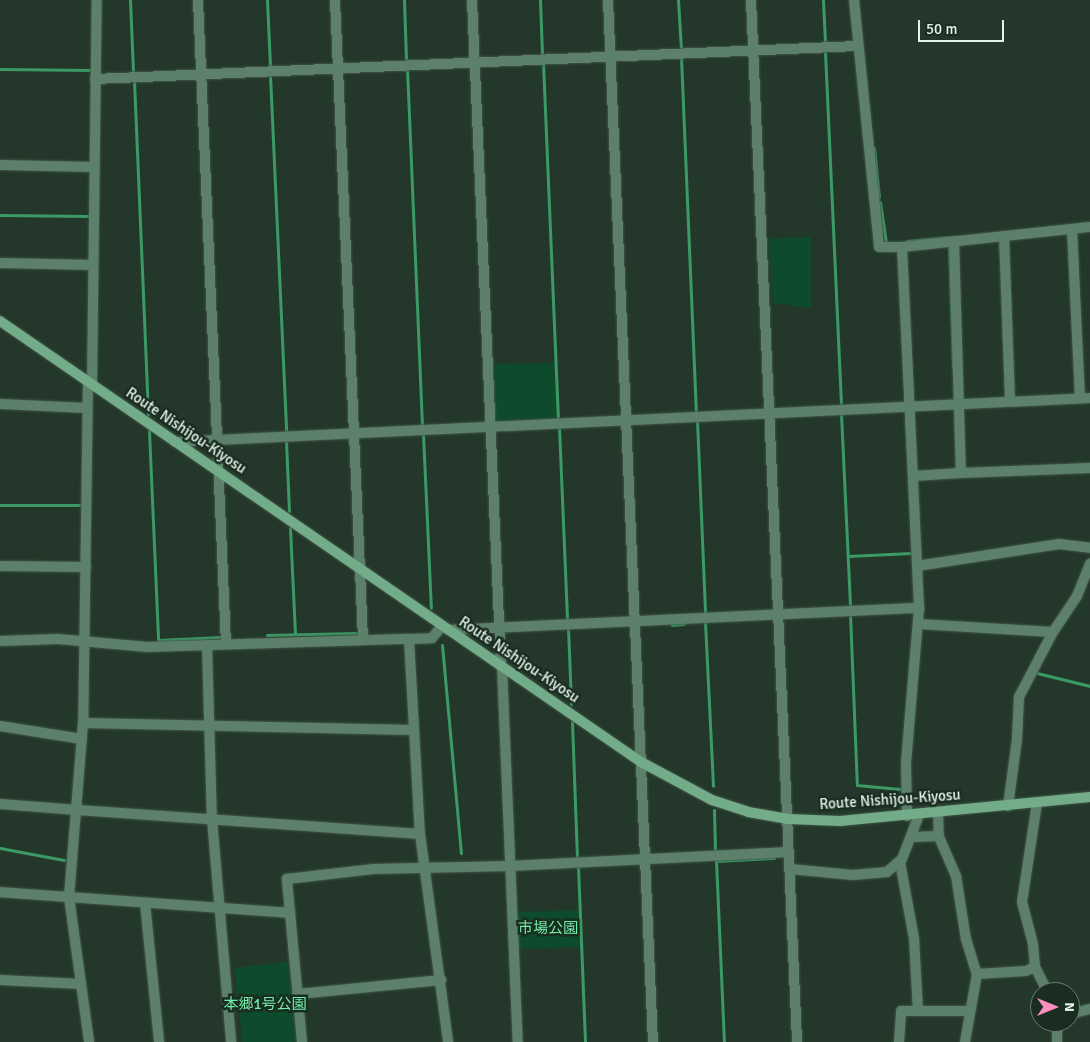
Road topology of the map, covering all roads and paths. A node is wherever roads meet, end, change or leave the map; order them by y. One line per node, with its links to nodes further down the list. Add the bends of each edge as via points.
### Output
1 (97, 0): 14 (street)
2 (198, 0): 13 (street)
3 (335, 0): 12 (street)
4 (472, 0): 11 (street)
5 (608, 0): 10 (street)
6 (751, 0): 9 (street)
7 (854, 0): 8 (street)
8 (858, 46): 9 (street); 21 (street, via 879,247)
9 (753, 50): 10 (street); 32 (street)
10 (610, 56): 11 (street); 33 (street)
11 (475, 62): 12 (street); 34 (street)
12 (338, 68): 13 (street); 35 (street)
13 (202, 74): 14 (street); 36 (street)
14 (95, 79): 16 (street)
15 (0, 166): 16 (street)
16 (94, 167): 23 (street)
17 (1090, 227): 18 (street)
18 (1072, 229): 19 (street); 26 (street)
19 (1004, 236): 20 (street); 27 (street)
20 (954, 241): 21 (street); 29 (street)
21 (902, 247): 30 (street)
22 (0, 263): 23 (street)
23 (93, 265): 25 (street)
24 (0, 321): 25 (main road, Route Nishijou-Kiyosu)
25 (90, 383): 31 (street); 37 (main road, Route Nishijou-Kiyosu)
26 (1085, 398): 27 (street)
27 (1010, 401): 29 (street)
28 (0, 404): 31 (street)
29 (959, 404): 30 (street); 40 (street)
30 (910, 406): 32 (street); 41 (street)
31 (88, 408): 46 (street)
32 (770, 414): 33 (street); 49 (street)
33 (626, 420): 34 (street); 50 (street)
34 (491, 427): 35 (street); 52 (street)
35 (354, 433): 36 (street); 47 (street)
36 (217, 440): 37 (street); 39 (street)
37 (175, 442): 39 (main road, Route Nishijou-Kiyosu)
38 (1090, 468): 40 (street)
39 (218, 471): 47 (main road, Route Nishijou-Kiyosu); 59 (street)
40 (961, 473): 41 (street)
41 (913, 476): 45 (street)
42 (1090, 548): 45 (street, via 1059,544)
43 (1090, 564): 54 (street, via 1077,596)
44 (0, 566): 46 (street)
45 (917, 566): 48 (street)
46 (86, 567): 58 (street)
47 (360, 569): 53 (main road, Route Nishijou-Kiyosu); 57 (street)
48 (919, 608): 49 (street); 51 (street)
49 (779, 614): 50 (street); 77 (street)
50 (635, 620): 52 (street); 67 (street)
51 (918, 624): 54 (street); 75 (street, via 906,763)
52 (499, 627): 53 (street); 61 (street)
53 (445, 628): 55 (street, via 432,638); 61 (main road, Route Nishijou-Kiyosu)
54 (1053, 632): 71 (street, via 1019,697)
55 (409, 639): 57 (street); 65 (street)
56 (0, 640): 58 (street)
57 (363, 640): 59 (street)
58 (85, 641): 60 (street, via 148,647); 62 (street)
59 (226, 644): 60 (street)
60 (207, 645): 64 (street)
61 (502, 666): 67 (main road, Route Nishijou-Kiyosu); 84 (street)
62 (83, 723): 64 (street); 66 (street)
63 (0, 726): 66 (street)
64 (210, 727): 65 (street); 76 (street)
65 (413, 730): 78 (street)
66 (82, 739): 72 (street)
67 (641, 762): 77 (main road, Route Nishijou-Kiyosu, via 712,800 748,812); 82 (street)
68 (1090, 796): 69 (main road, Route Nishijou-Kiyosu)
69 (1037, 803): 71 (main road, Route Nishijou-Kiyosu); 92 (street, via 1022,902 1033,944)
70 (0, 804): 72 (street)
71 (1008, 806): 73 (main road, Route Nishijou-Kiyosu)
72 (78, 810): 76 (street); 88 (street)
73 (938, 812): 74 (main road, Route Nishijou-Kiyosu); 79 (street)
74 (919, 815): 75 (main road, Route Nishijou-Kiyosu); 80 (street)
75 (907, 816): 77 (main road, Route Nishijou-Kiyosu, via 840,821)
76 (212, 819): 78 (street); 90 (street)
77 (788, 819): 81 (street)
78 (420, 834): 85 (street)
79 (939, 836): 80 (street); 93 (street, via 956,876 966,939)
80 (912, 837): 83 (street)
81 (789, 852): 82 (street); 86 (street)
82 (646, 860): 84 (street); 107 (street)
83 (900, 862): 86 (street, via 887,872 866,875); 99 (street, via 914,938)
84 (510, 866): 85 (street); 106 (street)
85 (425, 869): 91 (street, via 373,869 287,879); 95 (street)
86 (790, 869): 108 (street)
87 (0, 892): 88 (street)
88 (69, 897): 89 (street); 97 (street)
89 (145, 903): 90 (street); 102 (street)
90 (220, 908): 91 (street); 103 (street)
91 (290, 913): 98 (street)
92 (1035, 967): 93 (street, via 1026,971); 96 (street)
93 (977, 974): 100 (street, via 974,1005)
94 (0, 980): 97 (street)
95 (441, 980): 98 (street); 105 (street)
96 (1043, 982)
97 (81, 984): 101 (street)
98 (298, 994): 104 (street)
99 (918, 1011): 100 (street); 109 (street, via 901,1011)
100 (969, 1011): 110 (street)
101 (89, 1042)
102 (159, 1042)
103 (231, 1042)
104 (302, 1042)
105 (448, 1042)
106 (518, 1042)
107 (653, 1042)
108 (797, 1042)
109 (899, 1042)
110 (965, 1042)

